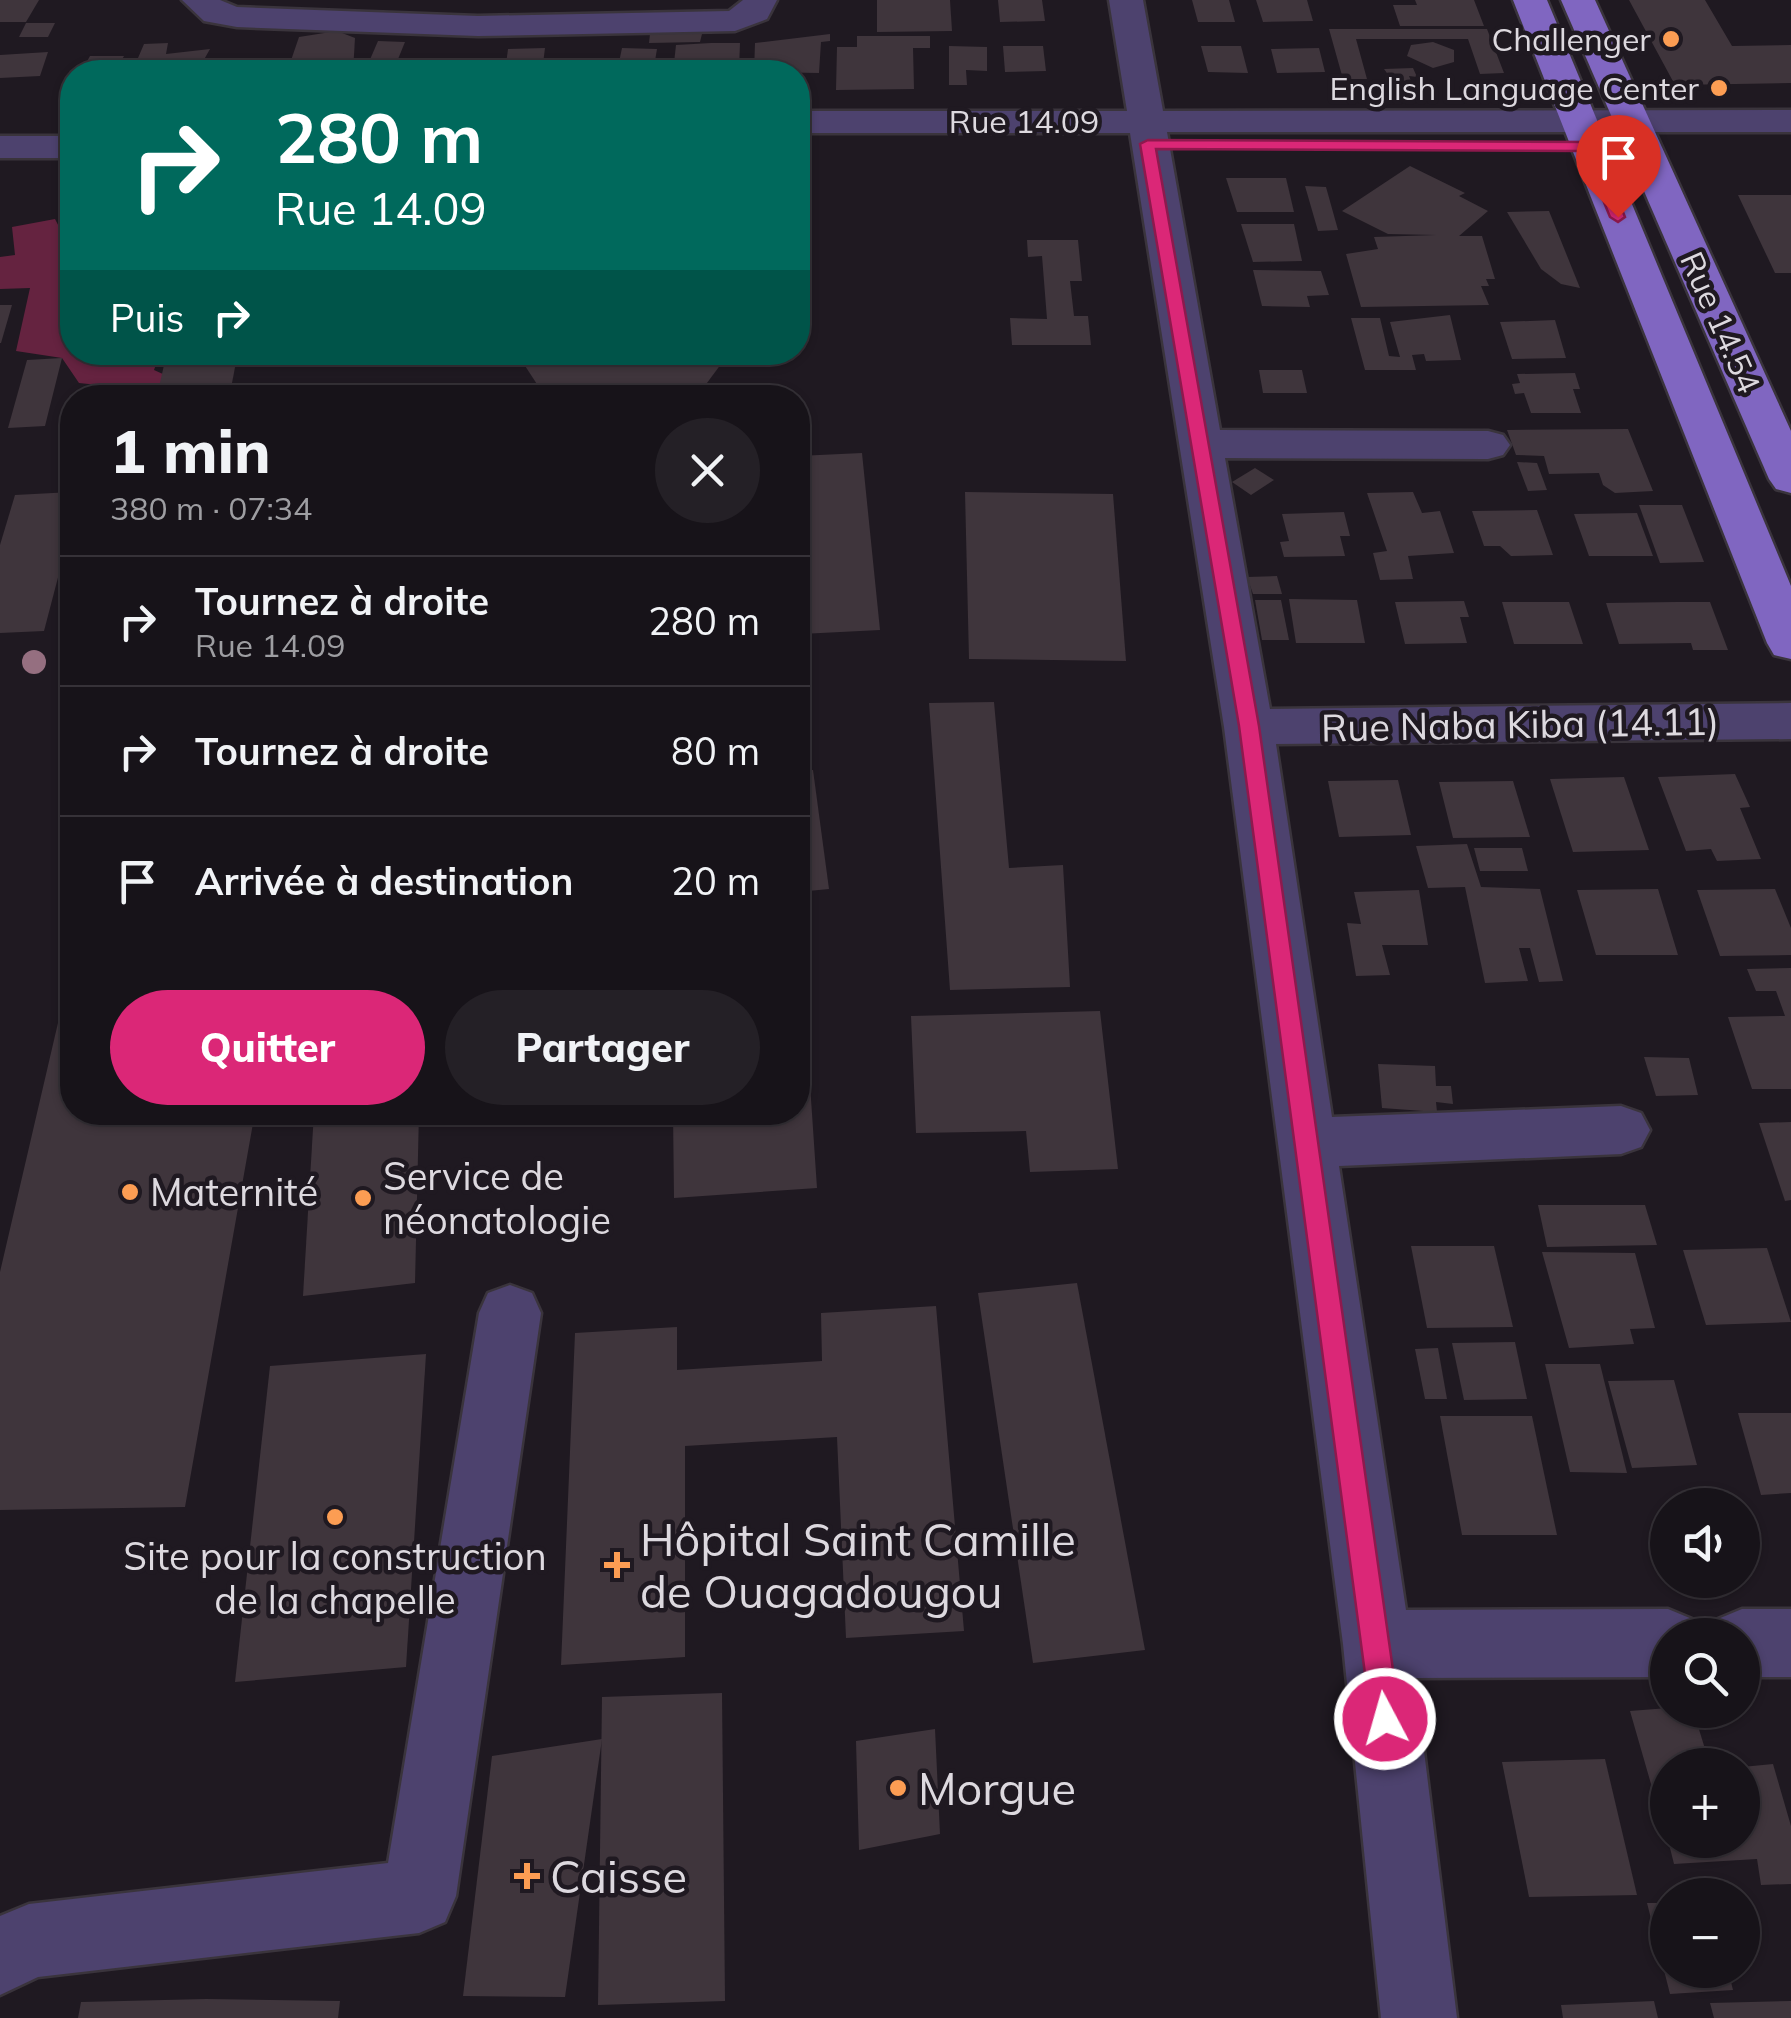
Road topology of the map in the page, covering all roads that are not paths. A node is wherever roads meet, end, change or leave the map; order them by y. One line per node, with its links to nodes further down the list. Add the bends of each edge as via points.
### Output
1 (199, 0): 6 (street, via 216,14 237,18)
2 (760, 0): 6 (street, via 755,12 736,21)
3 (1126, 0): 11 (street)
4 (1530, 0): 12 (main road)
5 (1578, 0): 13 (main road, Rue 14.54)
6 (478, 28)
7 (1791, 120): 13 (street, Rue 14.09)
8 (0, 122): 9 (street)
9 (60, 122)
10 (810, 122): 11 (street, Rue 14.09)
11 (1145, 132): 12 (street, Rue 14.09); 14 (street, Rue 14.09); 18 (street)
12 (1584, 133): 13 (street, Rue 14.09); 21 (main road)
13 (1637, 133): 17 (street, Rue 14.09); 20 (main road, Rue 14.54)
14 (810, 146)
15 (0, 147): 16 (street)
16 (60, 147)
17 (1791, 147)
18 (1199, 444): 19 (street); 23 (street)
19 (1488, 445)
20 (1791, 479)
21 (1791, 643)
22 (1791, 721): 23 (street, Rue Naba Kiba (14.11))
23 (1249, 726): 25 (street)
24 (1621, 1130): 25 (street)
25 (1306, 1142): 30 (street)
26 (510, 1313): 31 (street, via 419,1896 28,1941)
27 (1650, 1643): 30 (street)
28 (1760, 1643): 29 (street)
29 (1791, 1643)
30 (1377, 1644): 32 (street)
31 (0, 1957)
32 (1419, 2018)

